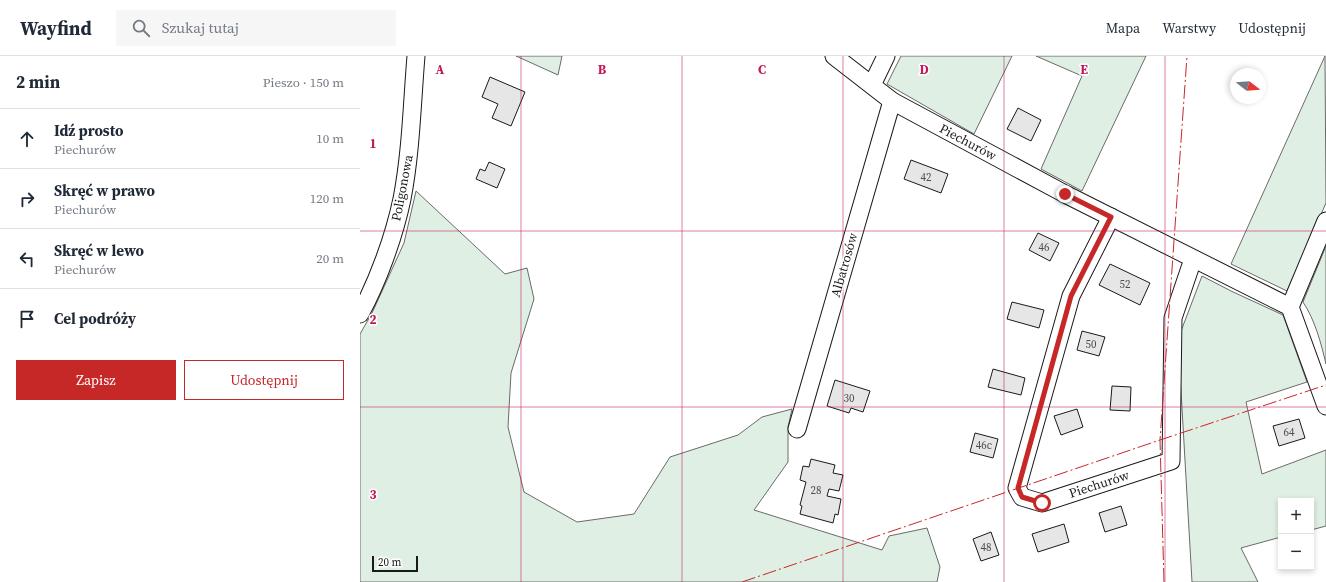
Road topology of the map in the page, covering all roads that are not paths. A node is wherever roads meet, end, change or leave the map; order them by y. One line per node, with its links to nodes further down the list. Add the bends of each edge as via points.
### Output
1 (416, 56): 10 (street, Poligonowa, via 402,200 390,244)
2 (834, 56): 4 (street, Piechurów)
3 (886, 56): 4 (street)
4 (872, 85): 5 (street, Piechurów)
5 (892, 101): 6 (street, Piechurów); 12 (street, Albatrosów)
6 (1111, 217): 8 (street, Piechurów); 8 (street, Piechurów, via 1071,296 1018,488 1022,497 1042,503 1171,461 1173,318)
7 (1326, 221): 9 (street)
8 (1194, 259): 9 (street, Piechurów)
9 (1290, 307): 11 (street)
10 (360, 314)
11 (1326, 406)
12 (797, 429)

